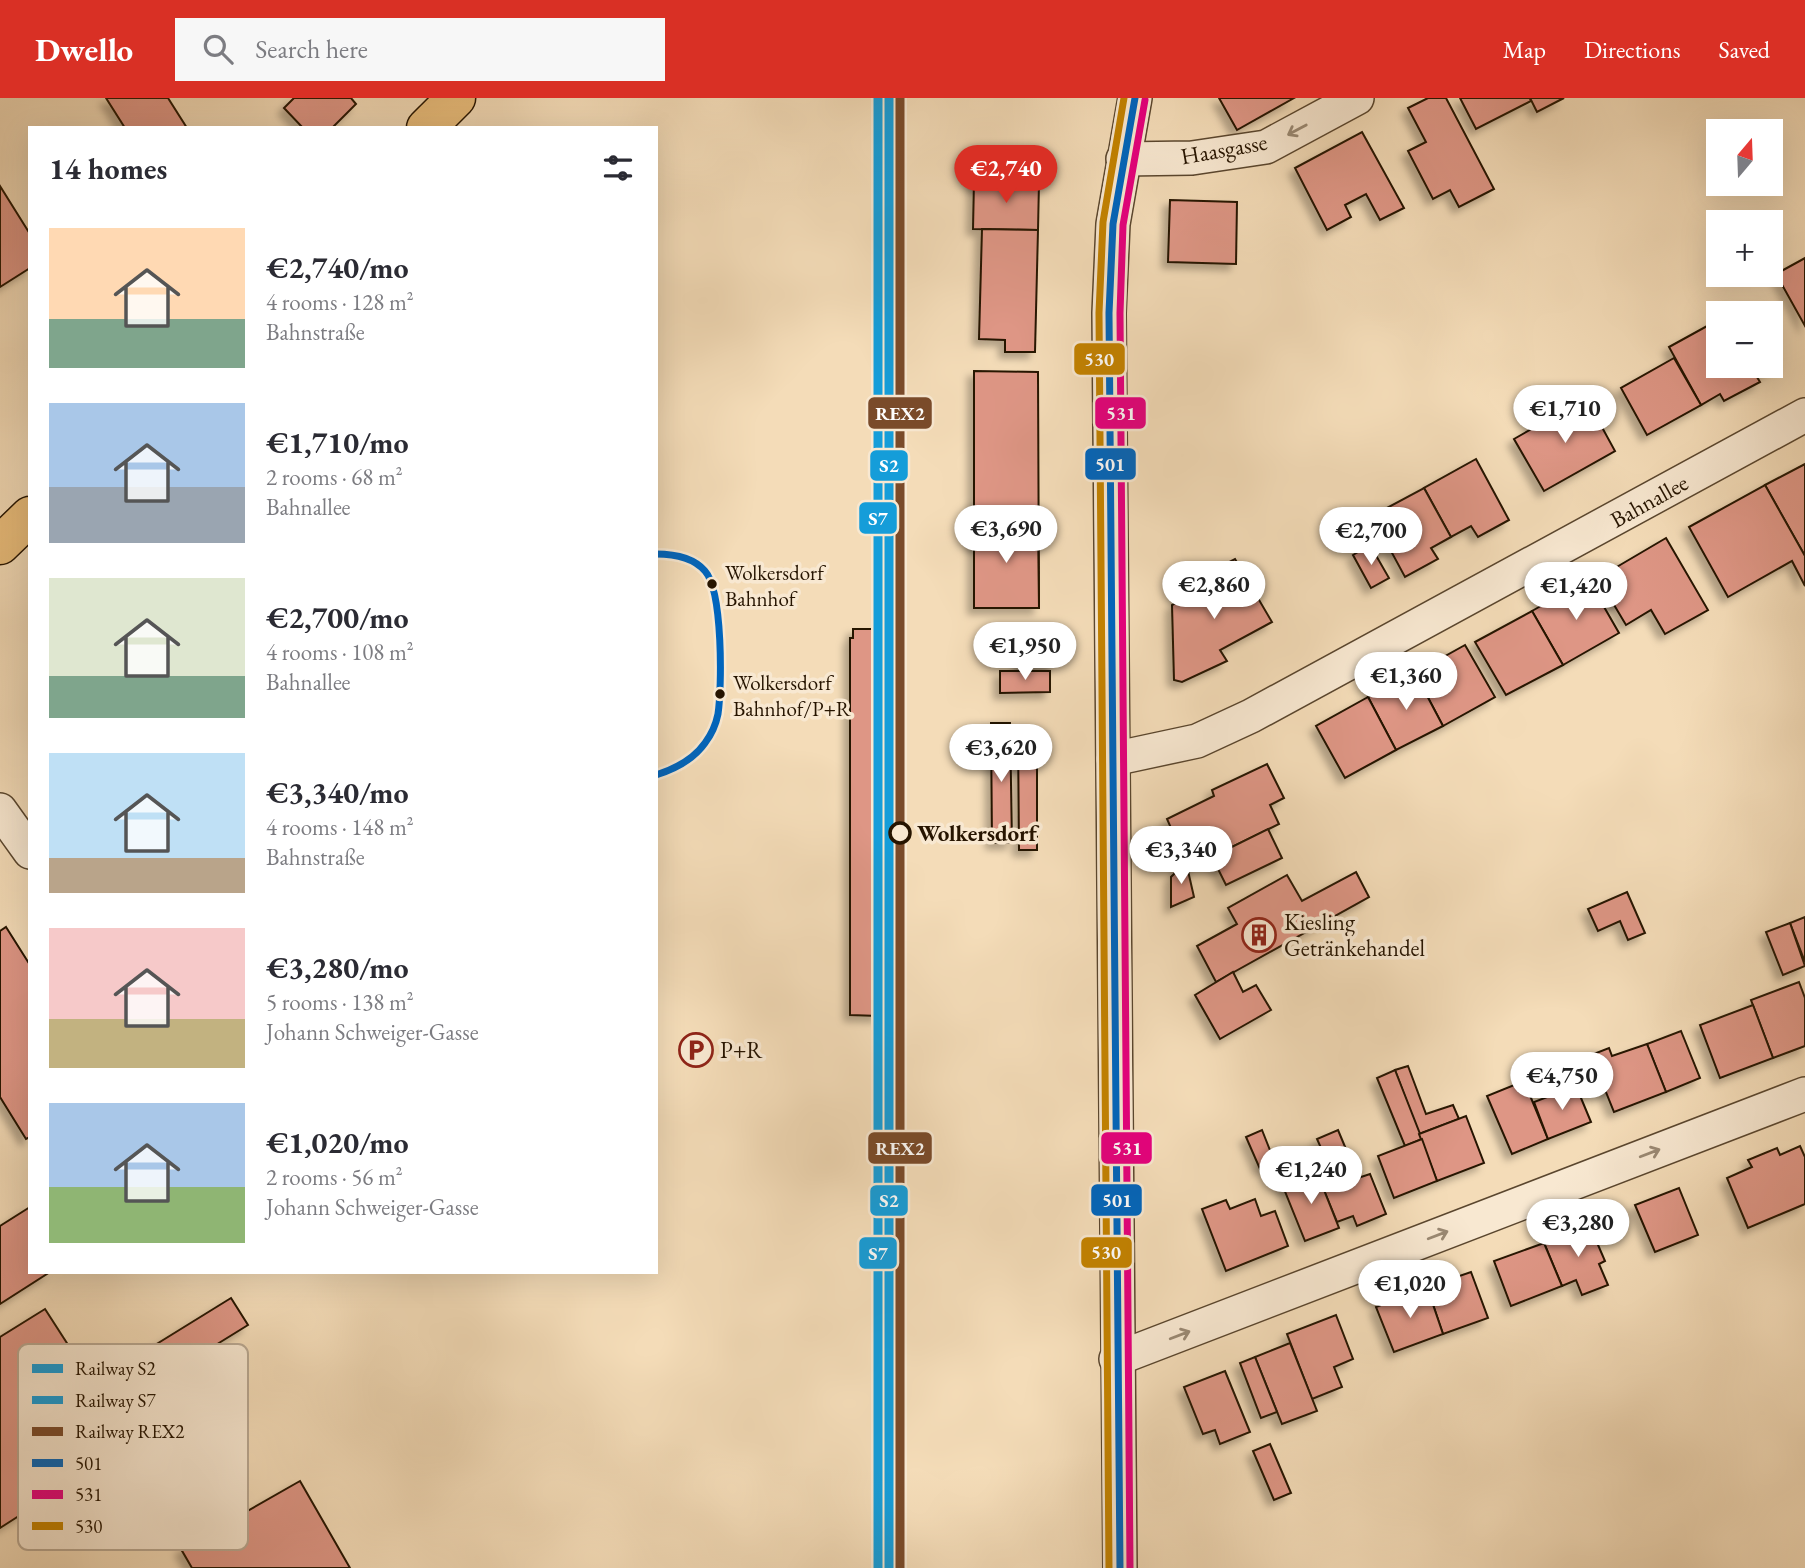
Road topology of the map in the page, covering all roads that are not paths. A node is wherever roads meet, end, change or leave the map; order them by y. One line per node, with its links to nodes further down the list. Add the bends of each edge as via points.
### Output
1 (456, 98): 4 (main road)
2 (1135, 98): 5 (street)
3 (1357, 98): 5 (street, Haasgasse, one-way to 5, via 1266,147 1192,158)
4 (428, 126)
5 (1123, 159): 9 (street, via 1113,224 1109,313)
6 (1805, 415): 9 (street, Bahnallee, via 1251,716 1197,741)
7 (28, 518): 8 (main road)
8 (0, 545)
9 (1113, 759): 13 (street)
10 (0, 810): 11 (street)
11 (28, 849)
12 (1805, 1094): 13 (street, one-way to 12)
13 (1116, 1359): 14 (street)
14 (1120, 1568)

